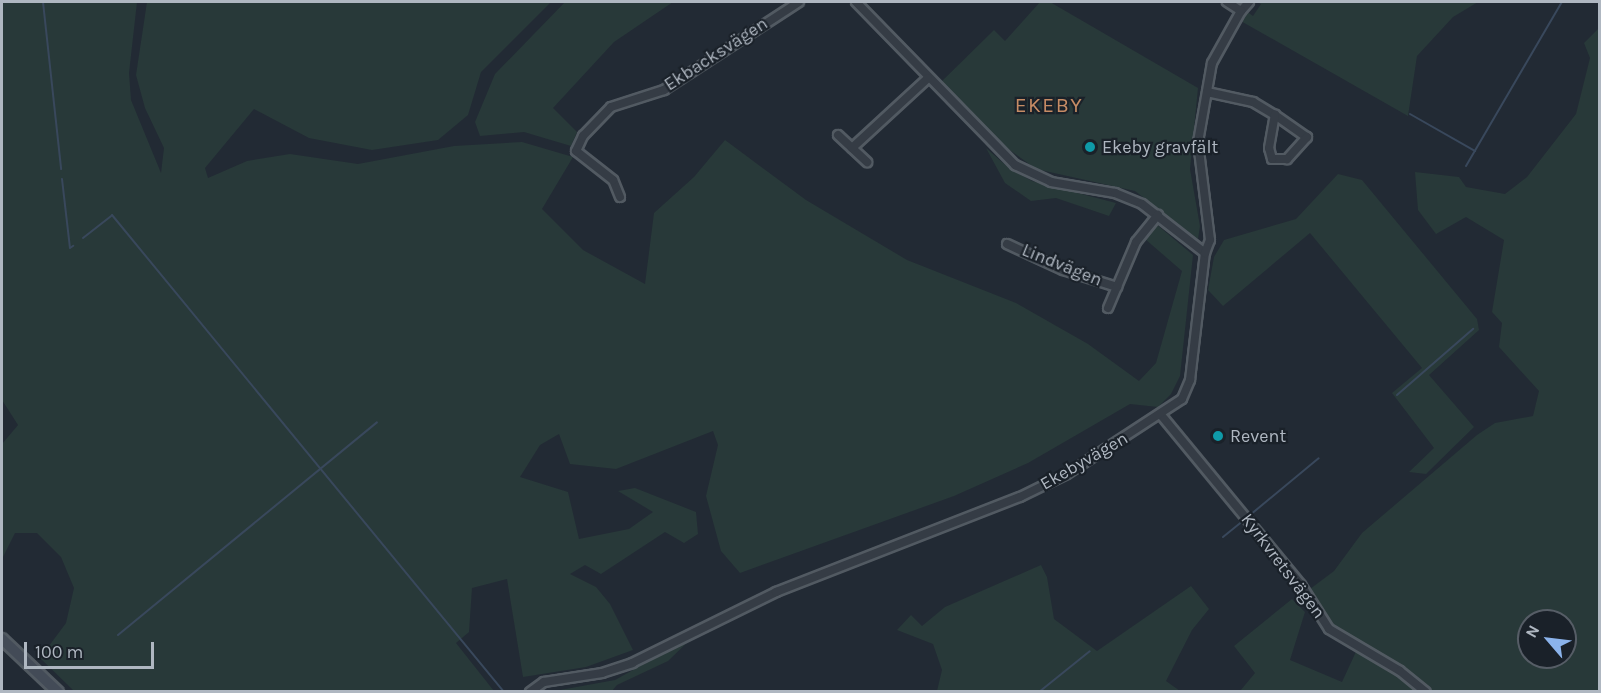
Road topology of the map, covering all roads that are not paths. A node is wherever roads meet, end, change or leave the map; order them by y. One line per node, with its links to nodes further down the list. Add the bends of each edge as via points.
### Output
1 (799, 2): 12 (street, Ekbacksvägen, via 664,90 611,106 583,136 576,151 613,180)
2 (856, 2): 6 (street)
3 (1227, 2): 5 (street)
4 (1249, 2): 5 (street, Ekebyvägen)
5 (1241, 11): 7 (street, Ekebyvägen, via 1212,63)
6 (928, 78): 10 (street); 13 (street, via 1022,170 1051,182 1115,193)
7 (1207, 92): 8 (street, via 1253,102); 15 (street, Ekebyvägen, via 1198,142 1209,212 1210,240)
8 (1275, 115): 8 (street, via 1269,148 1272,159 1287,159 1307,137)
9 (838, 135): 10 (street)
10 (852, 148): 11 (street)
11 (867, 162)
12 (620, 197)
13 (1158, 215): 15 (street); 16 (street, Lindvägen, via 1136,242)
14 (1007, 244): 16 (street, Lindvägen, via 1063,270)
15 (1205, 253): 18 (street, Ekebyvägen, via 1190,380 1182,399)
16 (1117, 287): 17 (street, Lindvägen)
17 (1108, 308)
18 (1161, 416): 21 (street, Ekebyvägen, via 1067,474 1020,497 776,592 632,663 602,673 544,682); 22 (street, Kyrkvretsvägen, via 1301,585 1329,628 1406,675)
19 (2, 639): 20 (main road)
20 (58, 692)
21 (530, 692)
22 (1426, 692)

